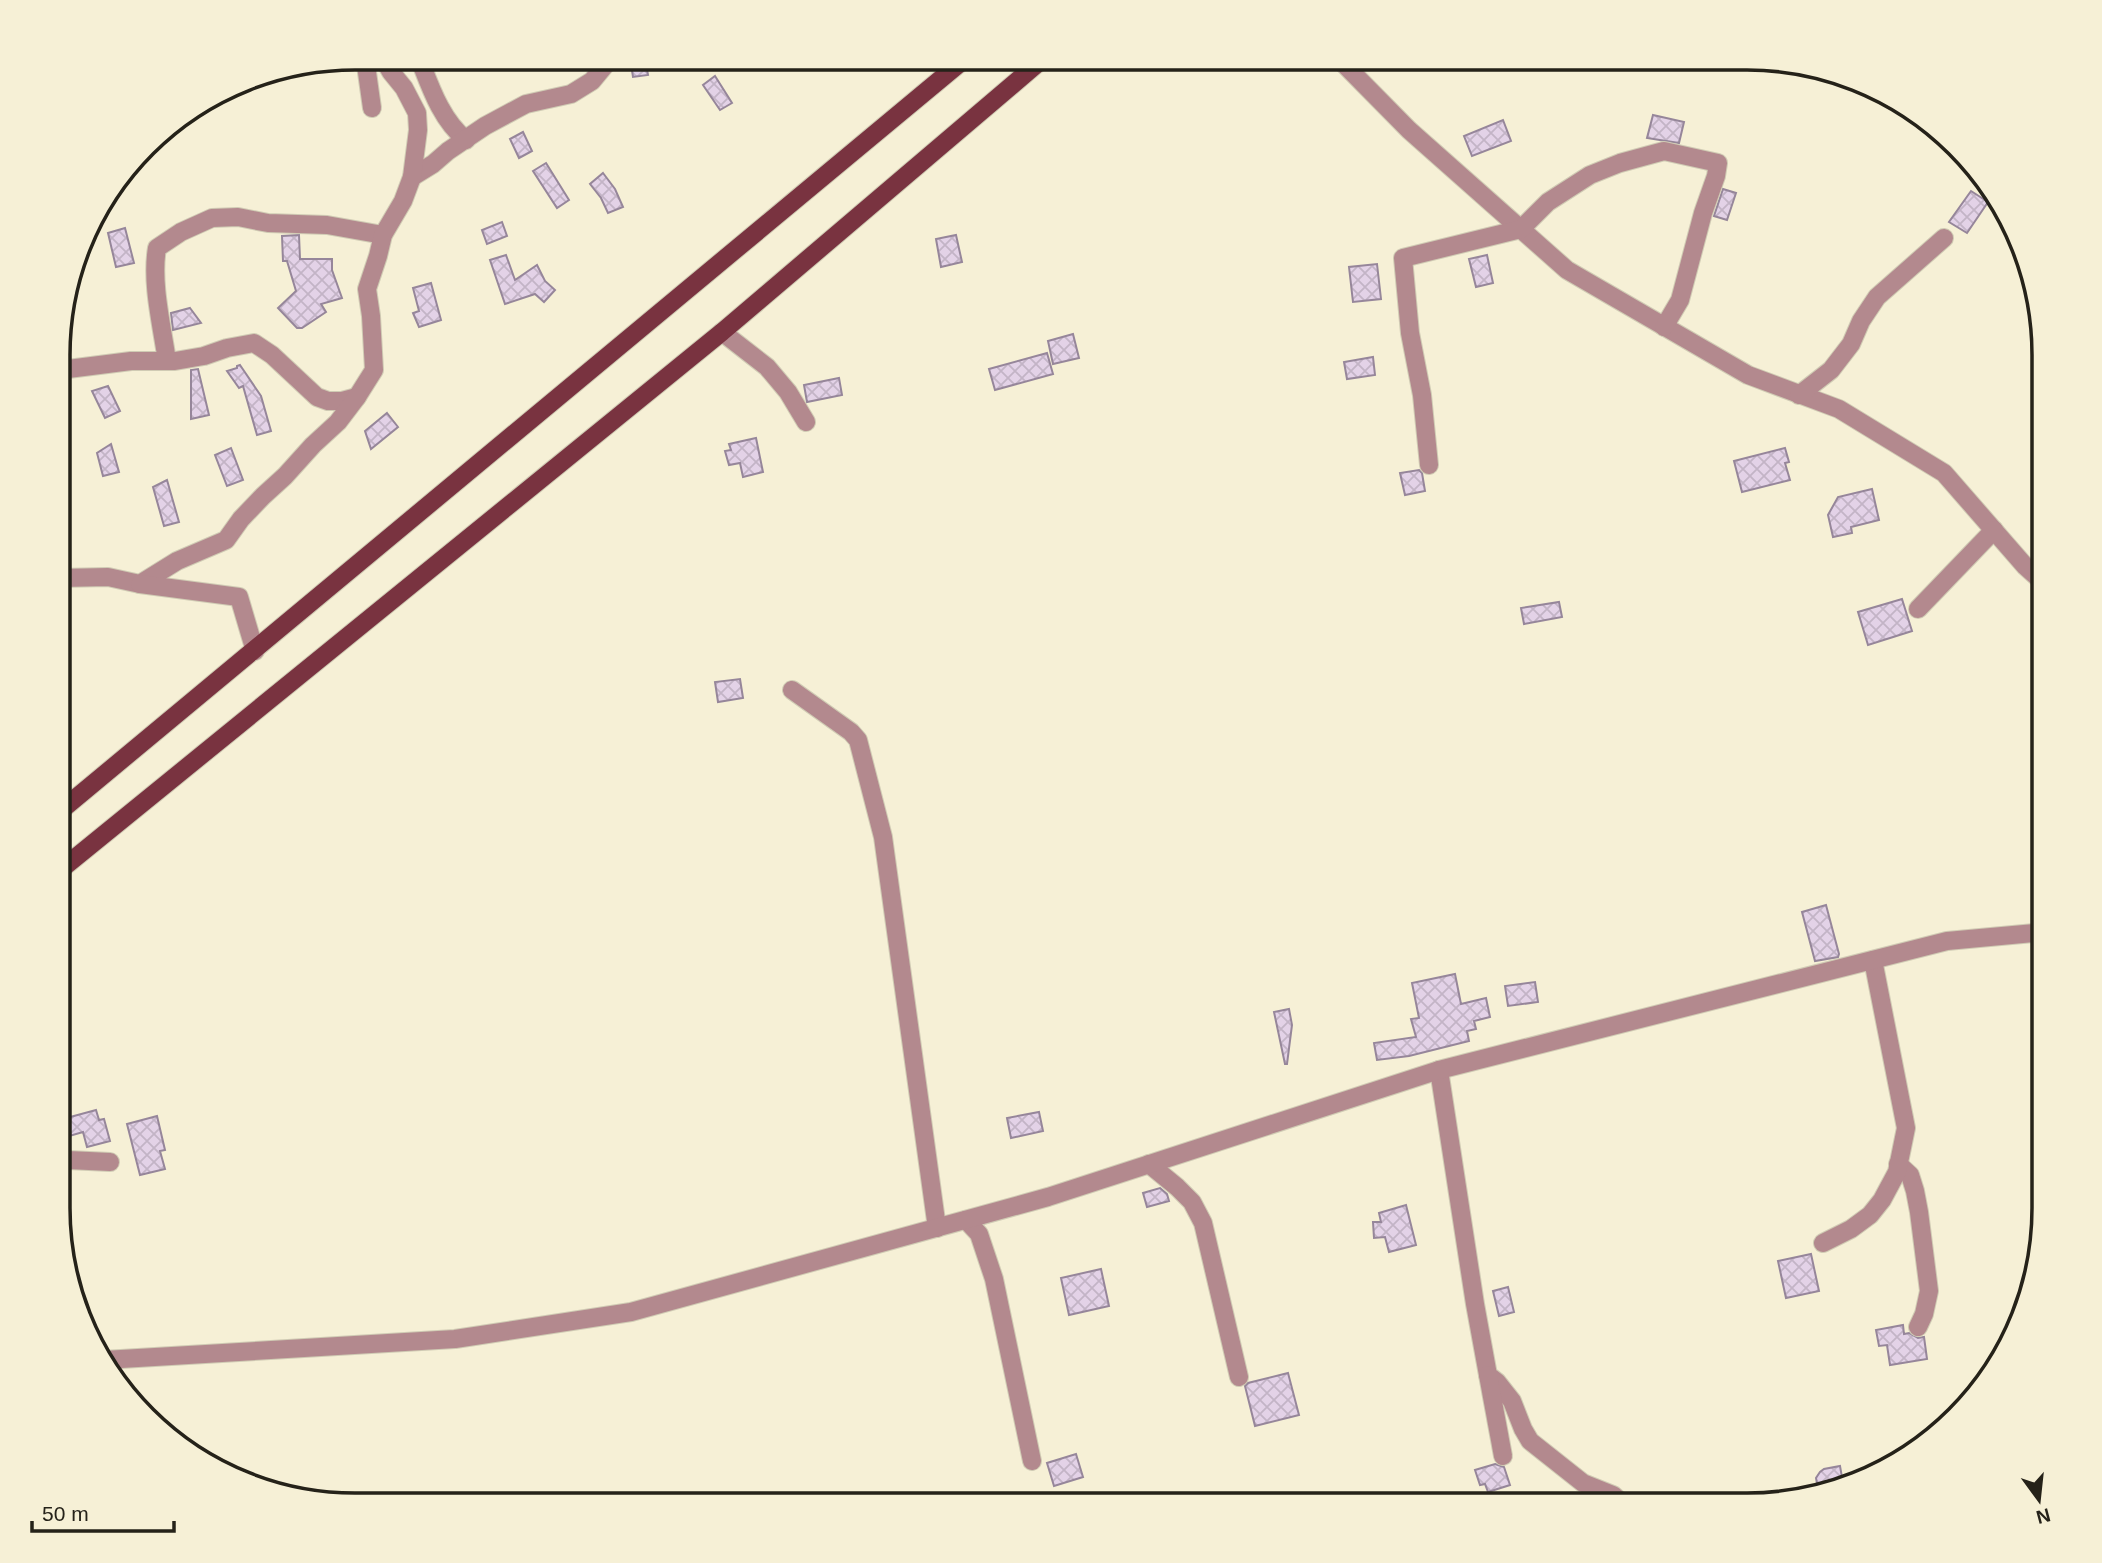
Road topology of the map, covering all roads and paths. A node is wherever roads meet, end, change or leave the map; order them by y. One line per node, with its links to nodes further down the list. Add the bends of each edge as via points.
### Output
1 (367, 70): 8 (street)
2 (390, 70): 10 (street, via 417,113)
3 (424, 70): 9 (street, via 436,101)
4 (602, 70): 9 (street, via 593,81 571,93 526,104)
5 (953, 70): 27 (main road)
6 (1030, 70): 15 (main road)
7 (1350, 70): 11 (street, via 1409,130)
8 (372, 108)
9 (466, 140): 10 (street)
10 (412, 177): 12 (street)
11 (1521, 229): 14 (street, via 1567,270); 14 (street, via 1548,202 1590,175 1620,163 1664,151 1718,163 1679,300); 21 (street, via 1403,258)
12 (383, 235): 16 (street, via 238,217 212,218 181,232 157,248 155,262); 19 (street, via 366,289 374,370)
13 (1944, 238): 18 (street, via 1877,297 1852,344 1831,370)
14 (1664, 327): 18 (street, via 1748,375)
15 (722, 332): 20 (street, via 767,367); 30 (main road)
16 (167, 361): 17 (street); 19 (street, via 254,343 317,397 328,401)
17 (70, 369)
18 (1800, 395): 22 (street, via 1839,409 1944,473)
19 (358, 397): 25 (street, via 226,540)
20 (806, 422)
21 (1429, 465)
22 (1994, 530): 23 (street); 26 (street)
23 (2032, 572)
24 (70, 578): 25 (street, via 108,577)
25 (140, 583): 27 (street, via 239,597)
26 (1918, 609)
27 (255, 651): 29 (main road)
28 (792, 690): 39 (street, via 858,740 883,837)
29 (70, 803)
30 (70, 862)
31 (2032, 933): 32 (street, via 1947,941)
32 (1873, 960): 33 (street); 37 (street, via 1906,1128)
33 (1439, 1070): 36 (street); 43 (street)
34 (70, 1160): 35 (street)
35 (110, 1162)
36 (1149, 1164): 38 (street); 44 (street, via 1192,1202 1203,1223)
37 (1898, 1164): 40 (street, via 1893,1182 1870,1215); 41 (street, via 1910,1175 1914,1191 1929,1291)
38 (966, 1220): 39 (street); 46 (street, via 979,1234 994,1279)
39 (937, 1228): 42 (street, via 631,1312 455,1339)
40 (1823, 1243)
41 (1917, 1327)
42 (113, 1359)
43 (1488, 1375): 45 (street); 47 (street, via 1512,1401 1530,1441 1583,1483)
44 (1239, 1377)
45 (1503, 1456)
46 (1032, 1461)
47 (1608, 1493)

